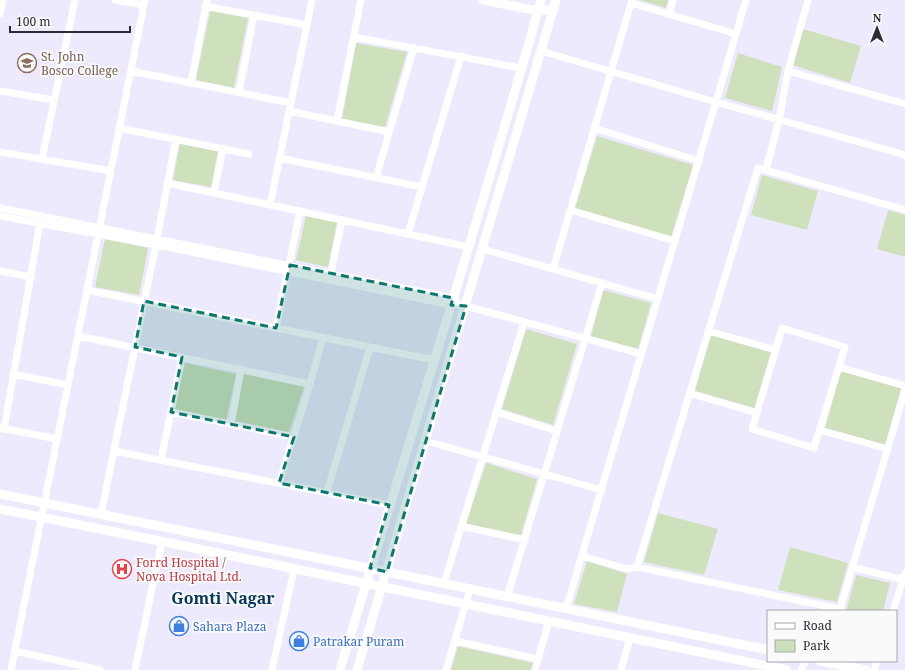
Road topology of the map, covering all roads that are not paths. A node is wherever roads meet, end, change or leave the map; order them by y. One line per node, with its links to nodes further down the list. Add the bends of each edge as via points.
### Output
1 (3, 0): 16 (street)
2 (74, 0): 32 (street)
3 (115, 0): 12 (street)
4 (312, 0): 19 (street)
5 (361, 0): 21 (street)
6 (483, 0): 15 (street)
7 (541, 0): 14 (street); 15 (street)
8 (673, 0): 17 (street)
9 (746, 0): 20 (street)
10 (808, 0): 28 (street)
11 (632, 1): 17 (street); 27 (street)
12 (144, 3): 26 (street)
13 (206, 3): 18 (street); 29 (street)
14 (555, 4): 15 (street); 23 (street)
15 (538, 11): 25 (street)
16 (0, 14)
17 (669, 14): 20 (street)
18 (254, 15): 19 (street); 31 (street)
19 (307, 25): 34 (street)
20 (736, 34): 33 (street)
21 (354, 37): 22 (street); 38 (street)
22 (414, 47): 24 (street); 41 (street)
23 (541, 51): 27 (street); 69 (street)
24 (461, 56): 25 (street); 54 (street)
25 (521, 68): 68 (street)
26 (130, 71): 29 (street); 39 (street)
27 (611, 71): 33 (street); 40 (street)
28 (788, 71): 35 (street); 37 (street)
29 (191, 83): 31 (street)
30 (0, 90): 32 (street)
31 (239, 92): 34 (street)
32 (54, 100): 48 (street)
33 (716, 102): 37 (street); 49 (street)
34 (291, 103): 36 (street)
35 (905, 104)
36 (289, 111): 38 (street); 47 (street)
37 (779, 120): 46 (street); 50 (street)
38 (338, 121): 41 (street)
39 (119, 128): 42 (street); 51 (street)
40 (594, 128): 49 (street); 58 (street)
41 (389, 132): 52 (street)
42 (176, 139): 43 (street); 53 (street)
43 (223, 148): 45 (street); 55 (street)
44 (0, 152): 48 (street)
45 (249, 154)
46 (905, 155)
47 (279, 158): 52 (street); 56 (street)
48 (42, 159): 51 (street)
49 (699, 161): 66 (street)
50 (766, 170): 59 (street); 83 (street, via 758,168)
51 (110, 171): 64 (street)
52 (376, 178): 54 (street)
53 (167, 183): 55 (street); 67 (street)
54 (422, 187): 65 (street)
55 (214, 193): 56 (street)
56 (270, 205): 60 (street)
57 (0, 208): 64 (street)
58 (570, 210): 66 (street); 71 (street)
59 (905, 210)
60 (300, 211): 62 (street); 70 (street)
61 (0, 216): 63 (street)
62 (342, 220): 65 (street); 73 (street)
63 (40, 223): 64 (street); 74 (street)
64 (99, 231): 67 (street); 76 (street)
65 (408, 234): 68 (street)
66 (675, 241): 77 (street)
67 (156, 242): 70 (street); 78 (street)
68 (469, 247): 79 (street)
69 (483, 249): 71 (street); 80 (street)
70 (289, 269): 73 (street); 79 (street); 82 (street)
71 (553, 269): 75 (street)
72 (0, 271): 74 (street)
73 (332, 274): 79 (street)
74 (31, 277): 95 (street)
75 (602, 283): 77 (street); 86 (street)
76 (87, 290): 78 (street); 84 (street)
77 (658, 299): 90 (street)
78 (144, 301): 82 (street); 87 (street)
79 (452, 302): 80 (street); 92 (street)
80 (466, 306): 81 (street); 110 (street)
81 (524, 322): 86 (street); 102 (street)
82 (276, 328): 85 (street)
83 (708, 331): 89 (street); 100 (street)
84 (78, 336): 87 (street); 97 (street)
85 (323, 337): 88 (street); 96 (street)
86 (585, 339): 90 (street); 107 (street)
87 (135, 347): 91 (street); 112 (street)
88 (370, 347): 92 (street); 118 (street)
89 (776, 350): 93 (street, via 782,328 845,347); 103 (street)
90 (642, 354): 117 (street)
91 (182, 357): 94 (street); 101 (street)
92 (434, 360): 121 (street)
93 (839, 367): 98 (street); 106 (street)
94 (241, 369): 96 (street); 104 (street)
95 (13, 374): 97 (street); 105 (street)
96 (310, 384): 108 (street)
97 (68, 385): 109 (street)
98 (905, 386)
99 (905, 390): 111 (street)
100 (689, 393): 103 (street); 129 (street)
101 (171, 412): 104 (street); 114 (street)
102 (496, 412): 107 (street); 113 (street)
103 (757, 412): 106 (street, via 752,430 814,448)
104 (231, 424): 108 (street)
105 (2, 428): 109 (street)
106 (820, 430): 111 (street)
107 (557, 431): 115 (street)
108 (294, 437): 116 (street)
109 (57, 440): 120 (street)
110 (426, 440): 113 (street); 133 (street)
111 (888, 449): 130 (street)
112 (114, 451): 114 (street); 123 (street)
113 (483, 456): 115 (street); 125 (street)
114 (161, 460): 116 (street)
115 (545, 474): 117 (street); 126 (street)
116 (279, 483): 118 (street)
117 (602, 490): 128 (street)
118 (327, 492): 121 (street)
119 (0, 494): 120 (street)
120 (45, 503): 123 (street); 124 (street)
121 (389, 505): 131 (street)
122 (0, 509): 124 (street)
123 (101, 514): 131 (street)
124 (42, 517): 127 (street); 147 (street)
125 (461, 526): 126 (street); 136 (street)
126 (525, 540): 139 (street)
127 (162, 541): 132 (street); 152 (street)
128 (582, 556): 129 (street, via 627,569); 141 (street)
129 (637, 566): 130 (street, via 840,609)
130 (852, 567): 134 (street)
131 (370, 568): 133 (street); 135 (street)
132 (294, 569): 135 (street); 153 (street)
133 (387, 572): 136 (street); 137 (street)
134 (904, 578): 142 (street)
135 (366, 583): 137 (street); 154 (street)
136 (444, 584): 138 (street)
137 (382, 587): 140 (street); 155 (street)
138 (470, 589): 139 (street); 140 (street)
139 (507, 597): 141 (street)
140 (466, 604): 143 (street); 145 (street)
141 (566, 609): 146 (street)
142 (893, 610)
143 (549, 621): 144 (street); 148 (street)
144 (630, 638): 158 (street); 159 (street)
145 (455, 641): 148 (street); 156 (street)
146 (767, 650)
147 (15, 651): 150 (street); 151 (street)
148 (538, 659): 157 (street)
149 (825, 662): 160 (street)
150 (11, 670)
151 (100, 670)
152 (135, 670)
153 (272, 670)
154 (340, 670)
155 (357, 670)
156 (446, 670)
157 (535, 670)
158 (621, 670)
159 (787, 670)
160 (866, 670)

